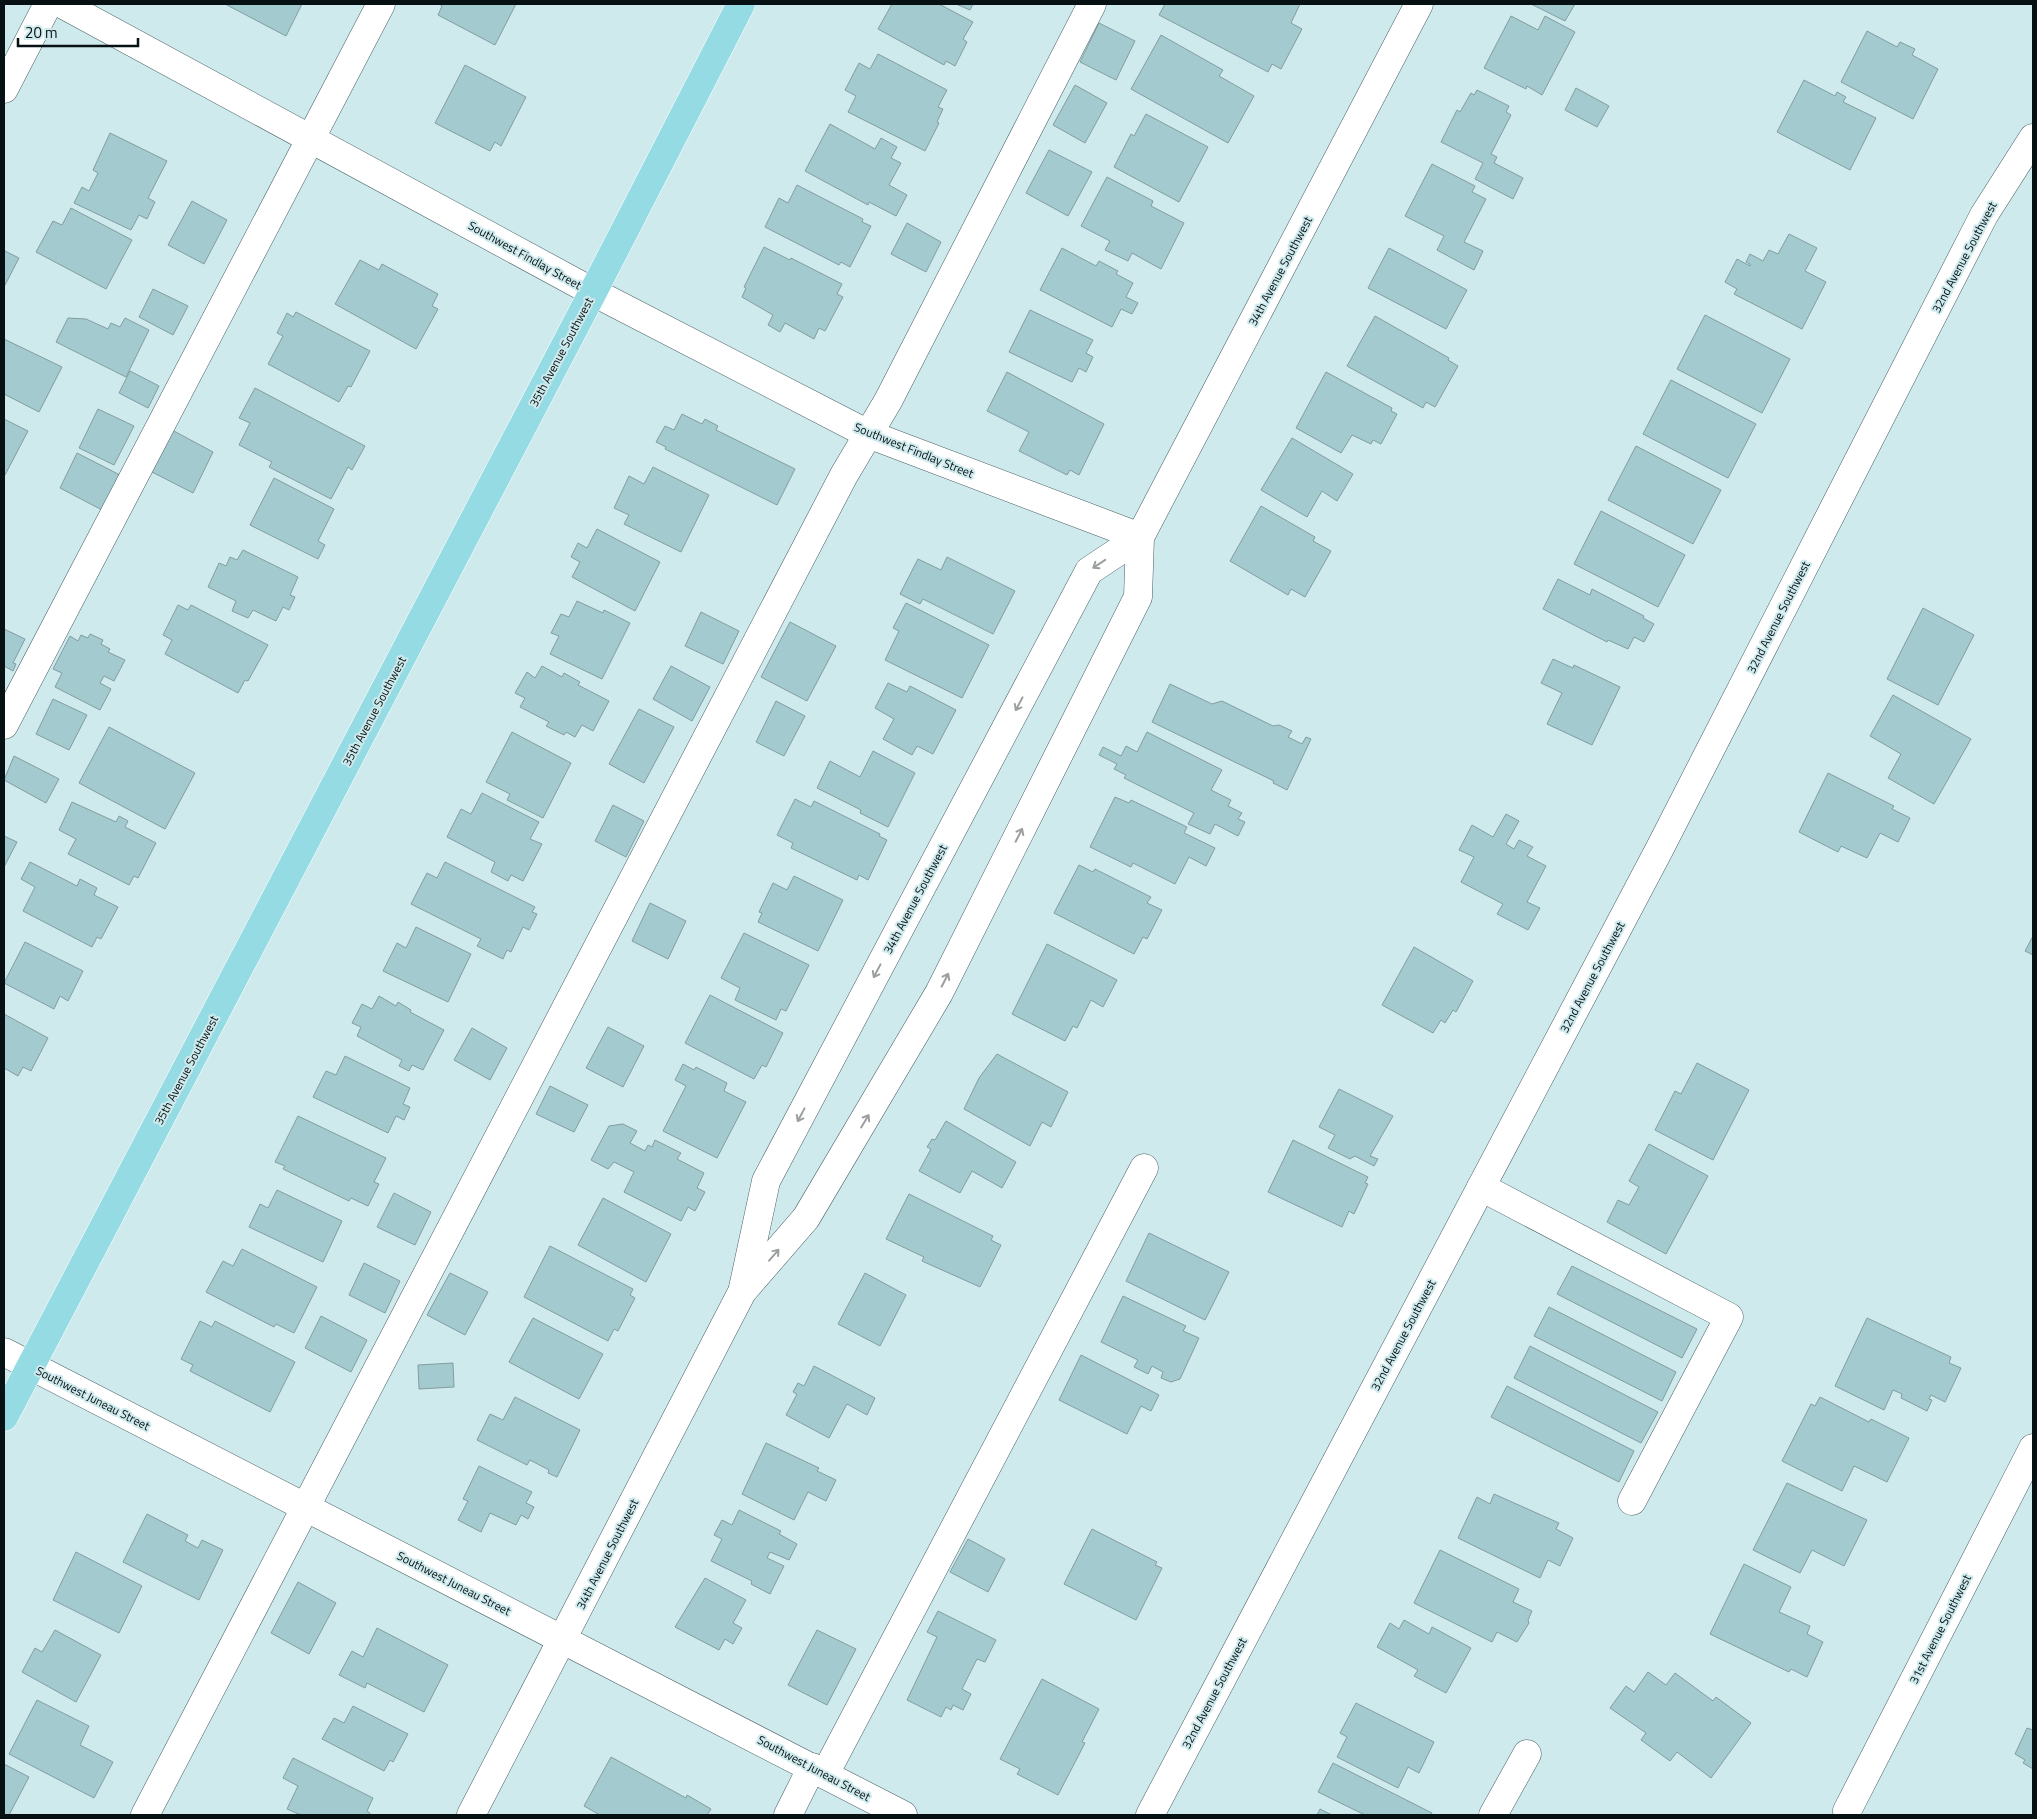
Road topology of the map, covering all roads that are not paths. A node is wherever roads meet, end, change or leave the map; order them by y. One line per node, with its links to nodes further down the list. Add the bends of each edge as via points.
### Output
1 (48, 4): 7 (street)
2 (62, 4): 8 (street, Southwest Findlay Street)
3 (381, 4): 8 (street)
4 (741, 4): 10 (main road, 35th Avenue Southwest)
5 (1092, 4): 11 (street)
6 (1419, 4): 12 (street, 34th Avenue Southwest)
7 (4, 89)
8 (309, 138): 10 (street, Southwest Findlay Street); 13 (street)
9 (2033, 138): 15 (street, 32nd Avenue Southwest, via 1984,215 1664,839)
10 (593, 292): 11 (street, Southwest Findlay Street); 18 (main road, 35th Avenue Southwest)
11 (868, 434): 12 (street, Southwest Findlay Street); 22 (street, via 834,492)
12 (1140, 537): 16 (street, 34th Avenue Southwest, one-way to 12, via 806,1218 939,993 1138,596); 16 (street, 34th Avenue Southwest, one-way to 16, via 1089,571 766,1181)
13 (4, 725)
14 (1144, 1168): 25 (street)
15 (1481, 1187): 21 (street, via 1729,1317); 31 (street, 32nd Avenue Southwest)
16 (742, 1292): 23 (street, 34th Avenue Southwest)
17 (4, 1352): 18 (street, Southwest Juneau Street)
18 (31, 1366): 19 (main road, 35th Avenue Southwest); 22 (street, Southwest Juneau Street)
19 (4, 1417)
20 (2033, 1448): 26 (street, 31st Avenue Southwest)
21 (1632, 1501)
22 (306, 1506): 23 (street, Southwest Juneau Street); 27 (street)
23 (563, 1639): 25 (street, Southwest Juneau Street); 28 (street, 34th Avenue Southwest)
24 (1527, 1754): 32 (street)
25 (818, 1770): 29 (street); 30 (street, Southwest Juneau Street)
26 (1847, 1811)
27 (145, 1815)
28 (471, 1815)
29 (788, 1815)
30 (903, 1815)
31 (1150, 1815)
32 (1493, 1815)

